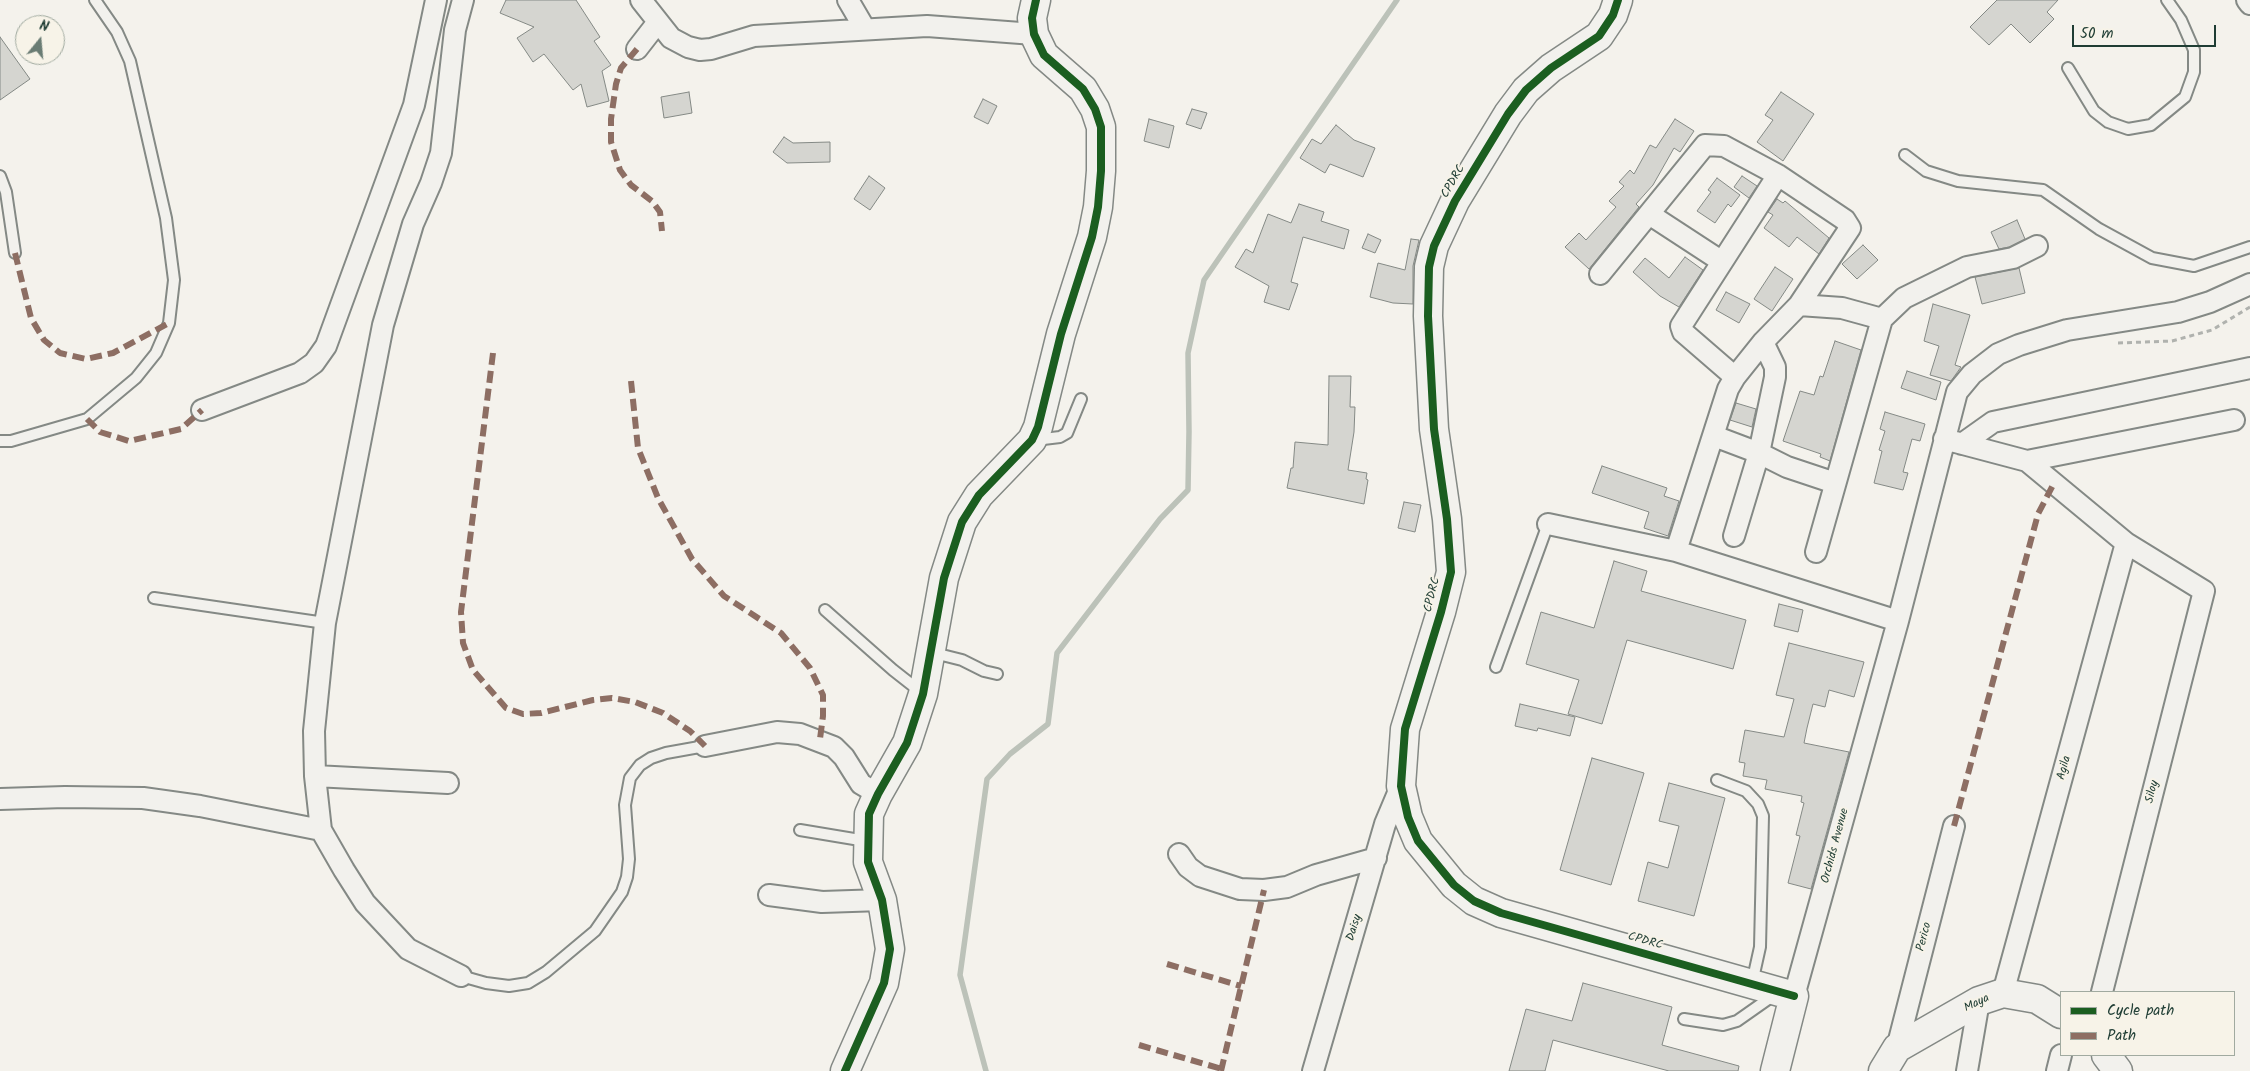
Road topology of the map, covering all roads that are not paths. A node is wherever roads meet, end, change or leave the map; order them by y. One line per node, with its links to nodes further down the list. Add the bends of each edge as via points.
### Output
1 (95, 0): 36 (lane, via 117,32 130,61 166,218 174,280 169,324 156,353 136,378 87,419 11,441)
2 (436, 0): 32 (street, via 414,105 326,346 314,363 300,373)
3 (463, 0): 49 (street, via 455,30 441,153 413,224 382,326)
4 (640, 0): 11 (street)
5 (848, 0): 12 (street)
6 (1036, 0): 13 (street, via 1032,18)
7 (1618, 0): 58 (street, CPDRC, via 1613,15 1599,36 1551,68 1526,90 1508,114 1455,201 1430,260 1428,307 1434,429 1451,572 1406,729)
8 (2167, 0): 15 (lane, via 2181,20 2194,50 2194,72 2185,97 2151,125 2128,130 2108,122 2094,111)
9 (2247, 0): 10 (street)
10 (2250, 4)
11 (658, 22): 12 (street, via 671,38 700,50 754,36); 14 (street)
12 (865, 30): 13 (street, via 927,26)
13 (1034, 34): 35 (street, via 1044,55 1083,90 1095,109 1101,128 1101,171 1092,237)
14 (636, 49)
15 (2068, 68)
16 (1906, 155): 21 (lane, via 1926,171 1958,180 2043,190 2099,229 2152,258 2194,266)
17 (1778, 175): 19 (street, via 1724,146 1705,146); 23 (street); 26 (street, via 1845,220 1850,228)
18 (0, 176): 22 (lane, via 6,192)
19 (1649, 214): 23 (street); 24 (street)
20 (2037, 246): 27 (street, via 2013,258 1967,267 1904,298)
21 (2250, 247)
22 (15, 254)
23 (1721, 261): 30 (street, via 1681,326 1683,332)
24 (1600, 274)
25 (2250, 284): 37 (street, Orchids Avenue, via 2194,307 2067,330 1998,354 1972,374 1957,392)
26 (1799, 305): 27 (street, via 1842,308); 28 (street)
27 (1882, 318): 40 (street)
28 (1763, 342): 30 (street); 38 (street, via 1775,367 1775,377)
29 (2250, 368): 37 (street, via 1993,422)
30 (1735, 376): 34 (street)
31 (1081, 399): 35 (lane, via 1067,433 1060,437)
32 (202, 410)
33 (2234, 420): 39 (street)
34 (1714, 436): 38 (street); 44 (street)
35 (1032, 440): 50 (street, via 979,495 962,522 944,578)
36 (0, 441)
37 (1953, 441): 39 (street); 48 (street, Orchids Avenue)
38 (1759, 453): 40 (street, via 1787,467); 42 (street)
39 (2027, 461): 43 (street)
40 (1835, 483): 45 (street)
41 (1548, 524): 44 (street); 51 (lane)
42 (1734, 536)
43 (2126, 543): 71 (street, Siloy, via 2204,591); 73 (street, Agila)
44 (1676, 551): 48 (street)
45 (1816, 552)
46 (154, 598): 49 (lane)
47 (826, 610): 53 (lane)
48 (1898, 621): 72 (street, Orchids Avenue)
49 (325, 622): 55 (street, via 314,731)
50 (930, 648): 52 (lane); 53 (street)
51 (1496, 667)
52 (997, 674)
53 (923, 694): 59 (street, via 907,743)
54 (705, 746): 59 (street, via 777,732 820,739 844,757 861,784); 69 (lane, via 651,758 640,765 630,778 625,805 627,877 622,892 595,931 528,983 510,986)
55 (315, 776): 57 (street); 62 (street)
56 (1717, 780): 70 (lane, via 1746,791 1758,804 1763,816 1760,947)
57 (448, 783)
58 (1401, 786): 66 (street, Daisy); 70 (street, CPDRC, via 1418,841 1454,885 1474,901 1501,913)
59 (878, 794): 64 (street, via 869,814)
60 (0, 800): 62 (street, via 144,798)
61 (1954, 826): 76 (street, Perico)
62 (322, 830): 69 (street, via 365,903 384,926 408,949)
63 (800, 830): 64 (lane)
64 (868, 841): 68 (street, via 868,862)
65 (1179, 854): 66 (street, via 1200,876 1240,888 1264,890 1287,887)
66 (1376, 858): 80 (street, Daisy)
67 (769, 895): 68 (street, via 822,902)
68 (882, 900): 79 (street, via 890,949 884,984)
69 (461, 976)
70 (1752, 984): 72 (street, CPDRC)
71 (2102, 991)
72 (1786, 994): 75 (lane, via 1737,1021 1723,1025); 81 (street, Orchids Avenue)
73 (1991, 997): 74 (street, Maya, via 2037,999); 76 (street, Maya); 83 (street, Agila)
74 (2060, 1013)
75 (1684, 1018)
76 (1896, 1048): 82 (street)
77 (2061, 1056): 84 (street)
78 (2107, 1056): 85 (street)
79 (845, 1071)
80 (1313, 1071)
81 (1775, 1071)
82 (1883, 1071)
83 (1967, 1071)
84 (2057, 1071)
85 (2118, 1071)

